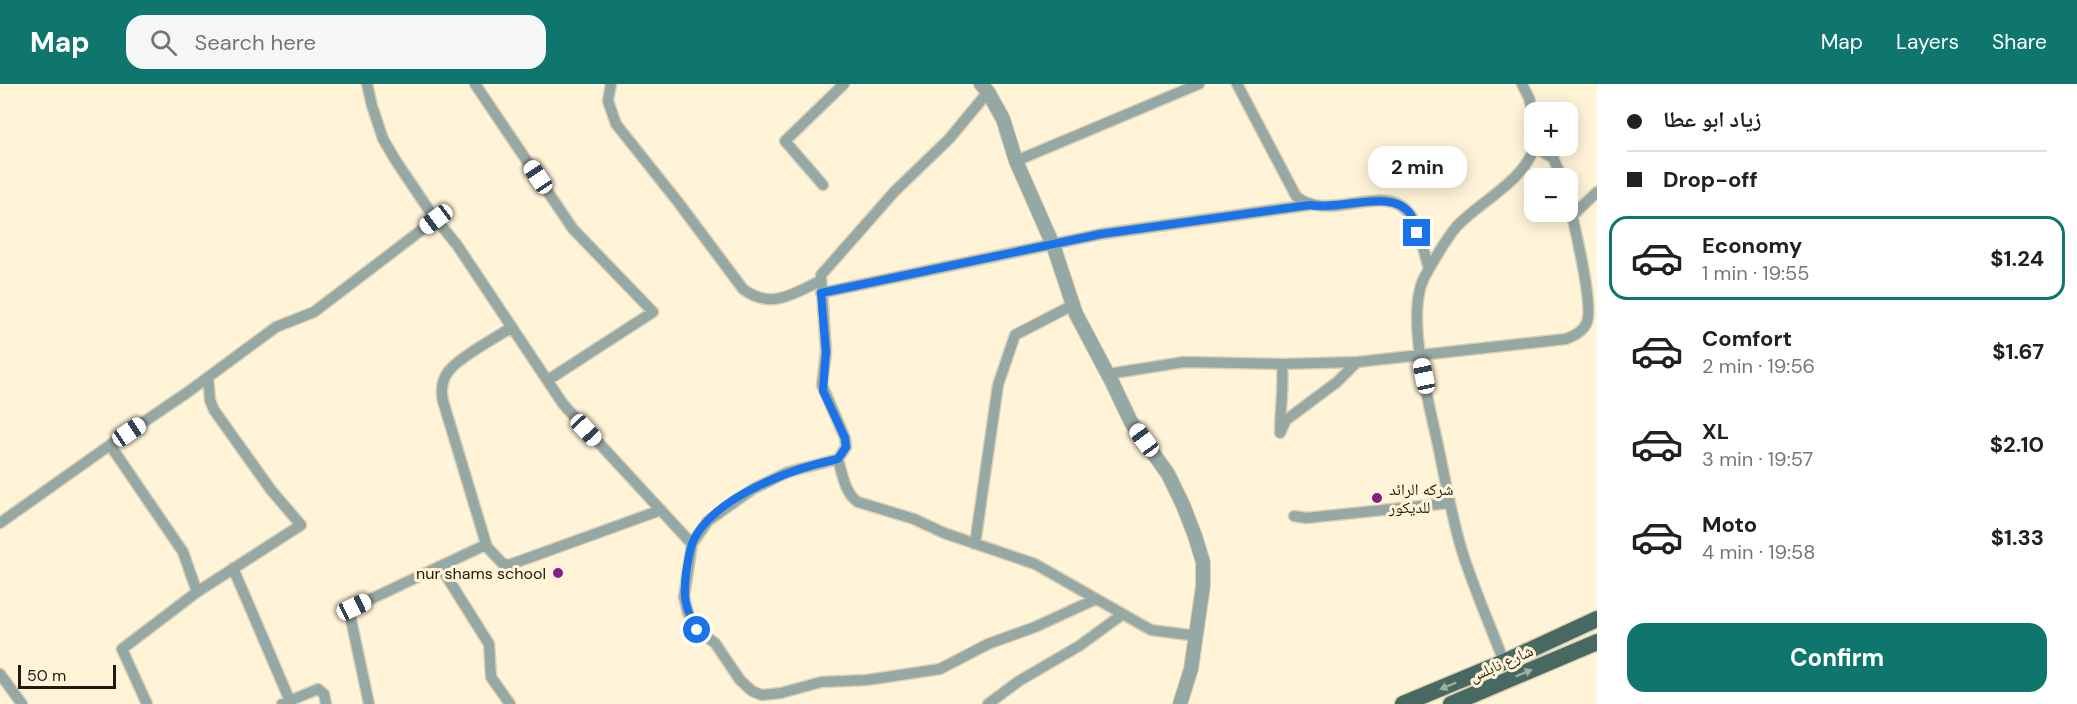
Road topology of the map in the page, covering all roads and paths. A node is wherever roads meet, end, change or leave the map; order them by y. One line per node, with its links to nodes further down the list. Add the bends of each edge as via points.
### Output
1 (367, 84): 16 (street, via 383,139)
2 (475, 84): 29 (street, via 573,229 653,312)
3 (611, 84): 20 (street, via 608,101 616,124 743,289 757,298 773,300)
4 (844, 84): 12 (street, via 785,141)
5 (1199, 84): 11 (street)
6 (1237, 84): 14 (street, via 1291,189)
7 (1522, 84): 9 (street)
8 (985, 88): 11 (street, via 1003,119); 20 (street, via 949,139 895,191 824,270)
9 (1530, 102)
10 (1530, 156): 19 (street, via 1512,180 1456,228)
11 (1016, 161): 18 (street)
12 (823, 185)
13 (1597, 192): 15 (street)
14 (1310, 205): 18 (street); 19 (street, via 1395,202 1411,215)
15 (1578, 210)
16 (436, 219): 23 (street); 28 (street, via 314,312 276,327)
17 (1573, 222): 24 (street, via 1588,312 1587,323 1577,334 1566,339)
18 (1053, 244): 21 (street); 22 (street)
19 (1430, 269): 24 (street, via 1419,294)
20 (820, 281): 21 (street)
21 (821, 293): 31 (street, via 826,352 823,391 846,447)
22 (1073, 305): 27 (street); 37 (street, via 1015,335 998,385)
23 (512, 327): 29 (street); 38 (street, via 456,362 447,371 441,388)
24 (1419, 355): 25 (street); 32 (street)
25 (1357, 362): 26 (street); 26 (street, via 1286,420 1280,433)
26 (1282, 364): 27 (street, via 1184,362)
27 (1108, 374): 45 (street, via 1131,422 1168,474 1195,536 1203,562)
28 (208, 377): 30 (street); 40 (street, via 214,410 301,525)
29 (548, 380): 33 (street, via 586,430)
30 (110, 445): 35 (street); 41 (street, via 183,552)
31 (838, 459): 36 (street, via 788,472 753,489 708,521); 37 (street, via 848,491 858,502)
32 (1450, 502): 34 (street, via 1306,518); 47 (street, via 1462,552)
33 (661, 510): 36 (street); 38 (street, via 509,565)
34 (1294, 516)
35 (0, 523)
36 (692, 544): 42 (street, via 684,597 688,613 697,630 719,648 740,680 762,695 821,682 867,680 940,669 988,644)
37 (975, 544): 42 (street, via 1035,564)
38 (487, 547): 39 (street)
39 (440, 566): 53 (street, via 354,607 350,615); 54 (street, via 489,644 492,677)
40 (233, 568): 41 (street); 49 (street)
41 (197, 592): 51 (street, via 122,649)
42 (1096, 599): 43 (street)
43 (1123, 614): 45 (street, via 1151,630); 55 (street)
44 (1597, 619): 47 (main road, شارع نابلس)
45 (1197, 636): 56 (street)
46 (1597, 642): 58 (main road, شارع نابلس, one-way to 46)
47 (1504, 662): 57 (main road, شارع نابلس, one-way to 57)
48 (0, 674): 50 (street)
49 (286, 702): 52 (street, via 318,689)
50 (22, 704)
51 (147, 704)
52 (326, 704)
53 (369, 704)
54 (510, 704)
55 (988, 704)
56 (1180, 704)
57 (1403, 704)
58 (1450, 704)

